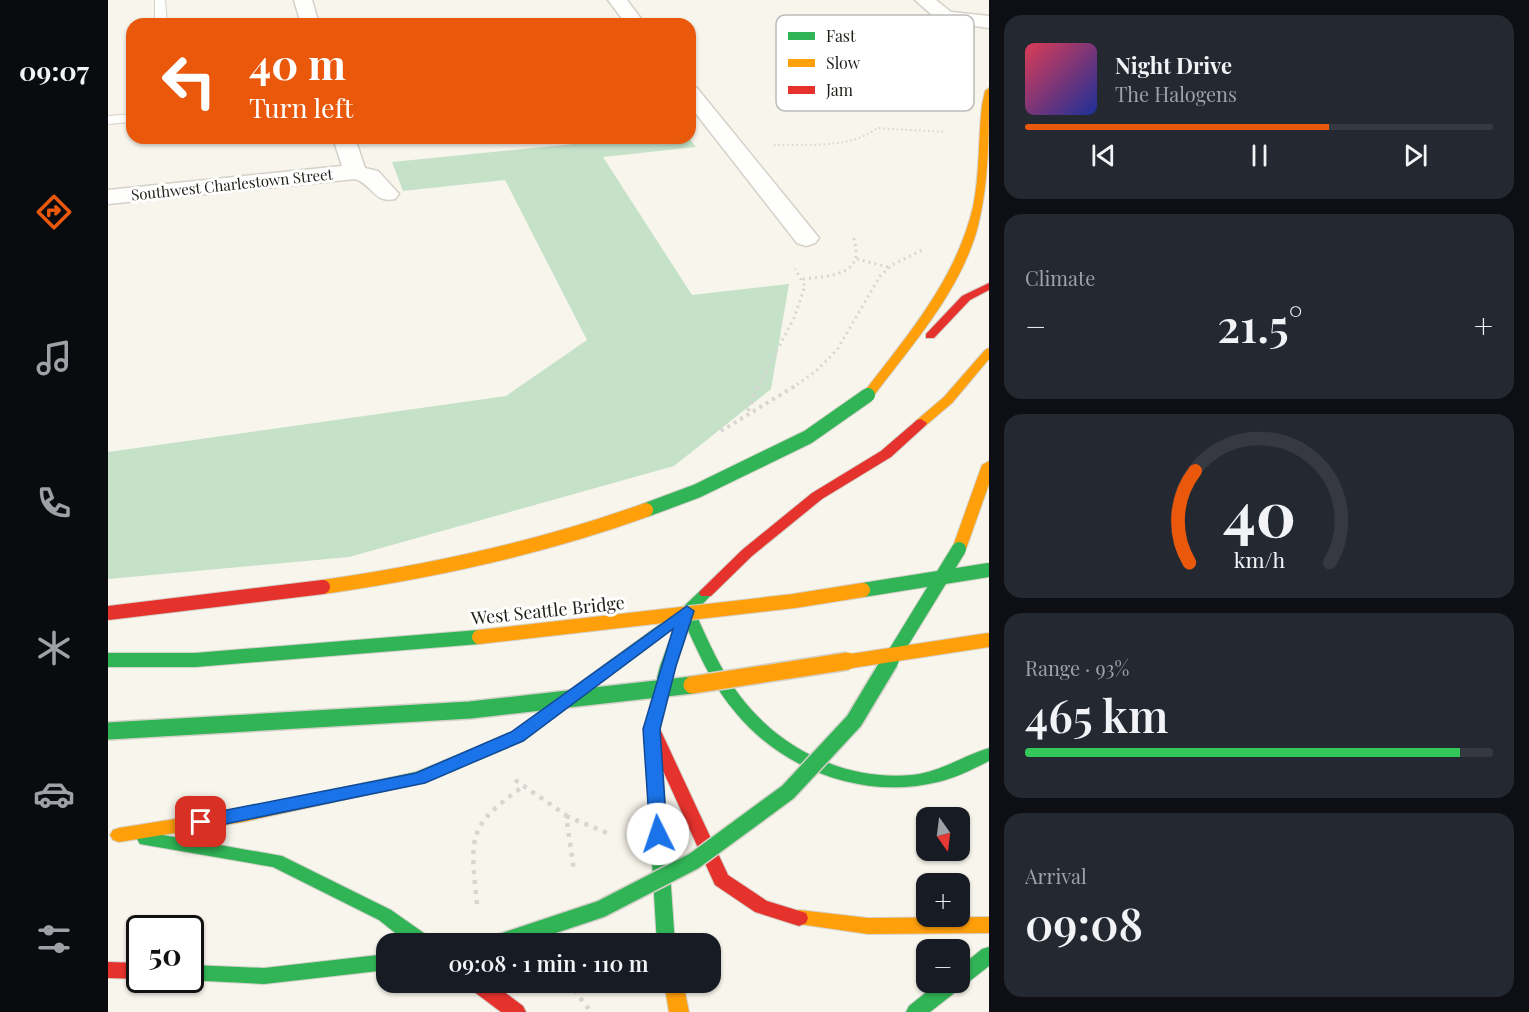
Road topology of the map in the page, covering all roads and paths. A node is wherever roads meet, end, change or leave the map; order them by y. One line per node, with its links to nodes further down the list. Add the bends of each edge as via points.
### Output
1 (160, 0): 6 (lane)
2 (303, 0): 7 (street)
3 (617, 0): 8 (street)
4 (931, 6): 5 (street)
5 (947, 15)
6 (161, 18)
7 (308, 18)
8 (631, 18)
9 (974, 20): 10 (street)
10 (989, 22)
11 (989, 91): 29 (main road, via 984,108 981,186 959,262 922,323)
12 (696, 100): 22 (street)
13 (126, 118): 14 (lane)
14 (108, 120)
15 (957, 132): 17 (path, via 877,128 870,134 845,139)
16 (346, 144): 18 (street)
17 (773, 145)
18 (355, 172): 19 (street, via 370,176); 20 (street, Southwest Charlestown Street)
19 (387, 194)
20 (108, 197)
21 (853, 236): 23 (path)
22 (806, 238)
23 (857, 259): 25 (path); 26 (path, via 840,273)
24 (788, 260): 26 (path)
25 (888, 267)
26 (802, 279): 30 (path, via 805,286 798,311 754,390)
27 (989, 286): 29 (main road, via 966,298)
28 (989, 352): 35 (main road, via 948,400 886,454 817,496)
29 (868, 395): 36 (main road, bridge, via 798,442 697,491 587,533 420,574)
30 (748, 411)
31 (989, 465): 33 (main road)
32 (981, 530): 33 (main road)
33 (959, 549): 49 (main road, bridge, via 854,721 788,792 694,861 601,909)
34 (989, 570): 38 (main road, West Seattle Bridge, bridge, via 794,601 440,642 195,660)
35 (687, 611): 39 (main road); 41 (main road, via 708,660 743,712 781,747 849,778 892,784 939,776); 44 (main road, via 517,737 419,778 243,815)
36 (108, 613)
37 (989, 640): 40 (main road, bridge, via 753,676 520,705)
38 (108, 660)
39 (652, 729): 47 (main road, via 721,880 761,907 800,918 868,926); 50 (main road)
40 (108, 731)
41 (989, 754)
42 (505, 773): 43 (path)
43 (524, 786): 45 (path, via 566,815); 46 (path, via 479,824 474,839)
44 (113, 835): 48 (main road, via 276,861 386,915)
45 (578, 880)
46 (476, 893)
47 (989, 925)
48 (410, 933)
49 (529, 933)
50 (665, 933)
51 (989, 955): 54 (main road)
52 (376, 963): 56 (main road, via 264,976)
53 (108, 970): 55 (main road)
54 (970, 970)
55 (126, 971)
56 (204, 974)
57 (491, 993): 61 (main road)
58 (576, 993): 62 (path)
59 (675, 993): 63 (main road)
60 (940, 993): 64 (main road)
61 (516, 1012)
62 (591, 1012)
63 (679, 1012)
64 (916, 1012)

